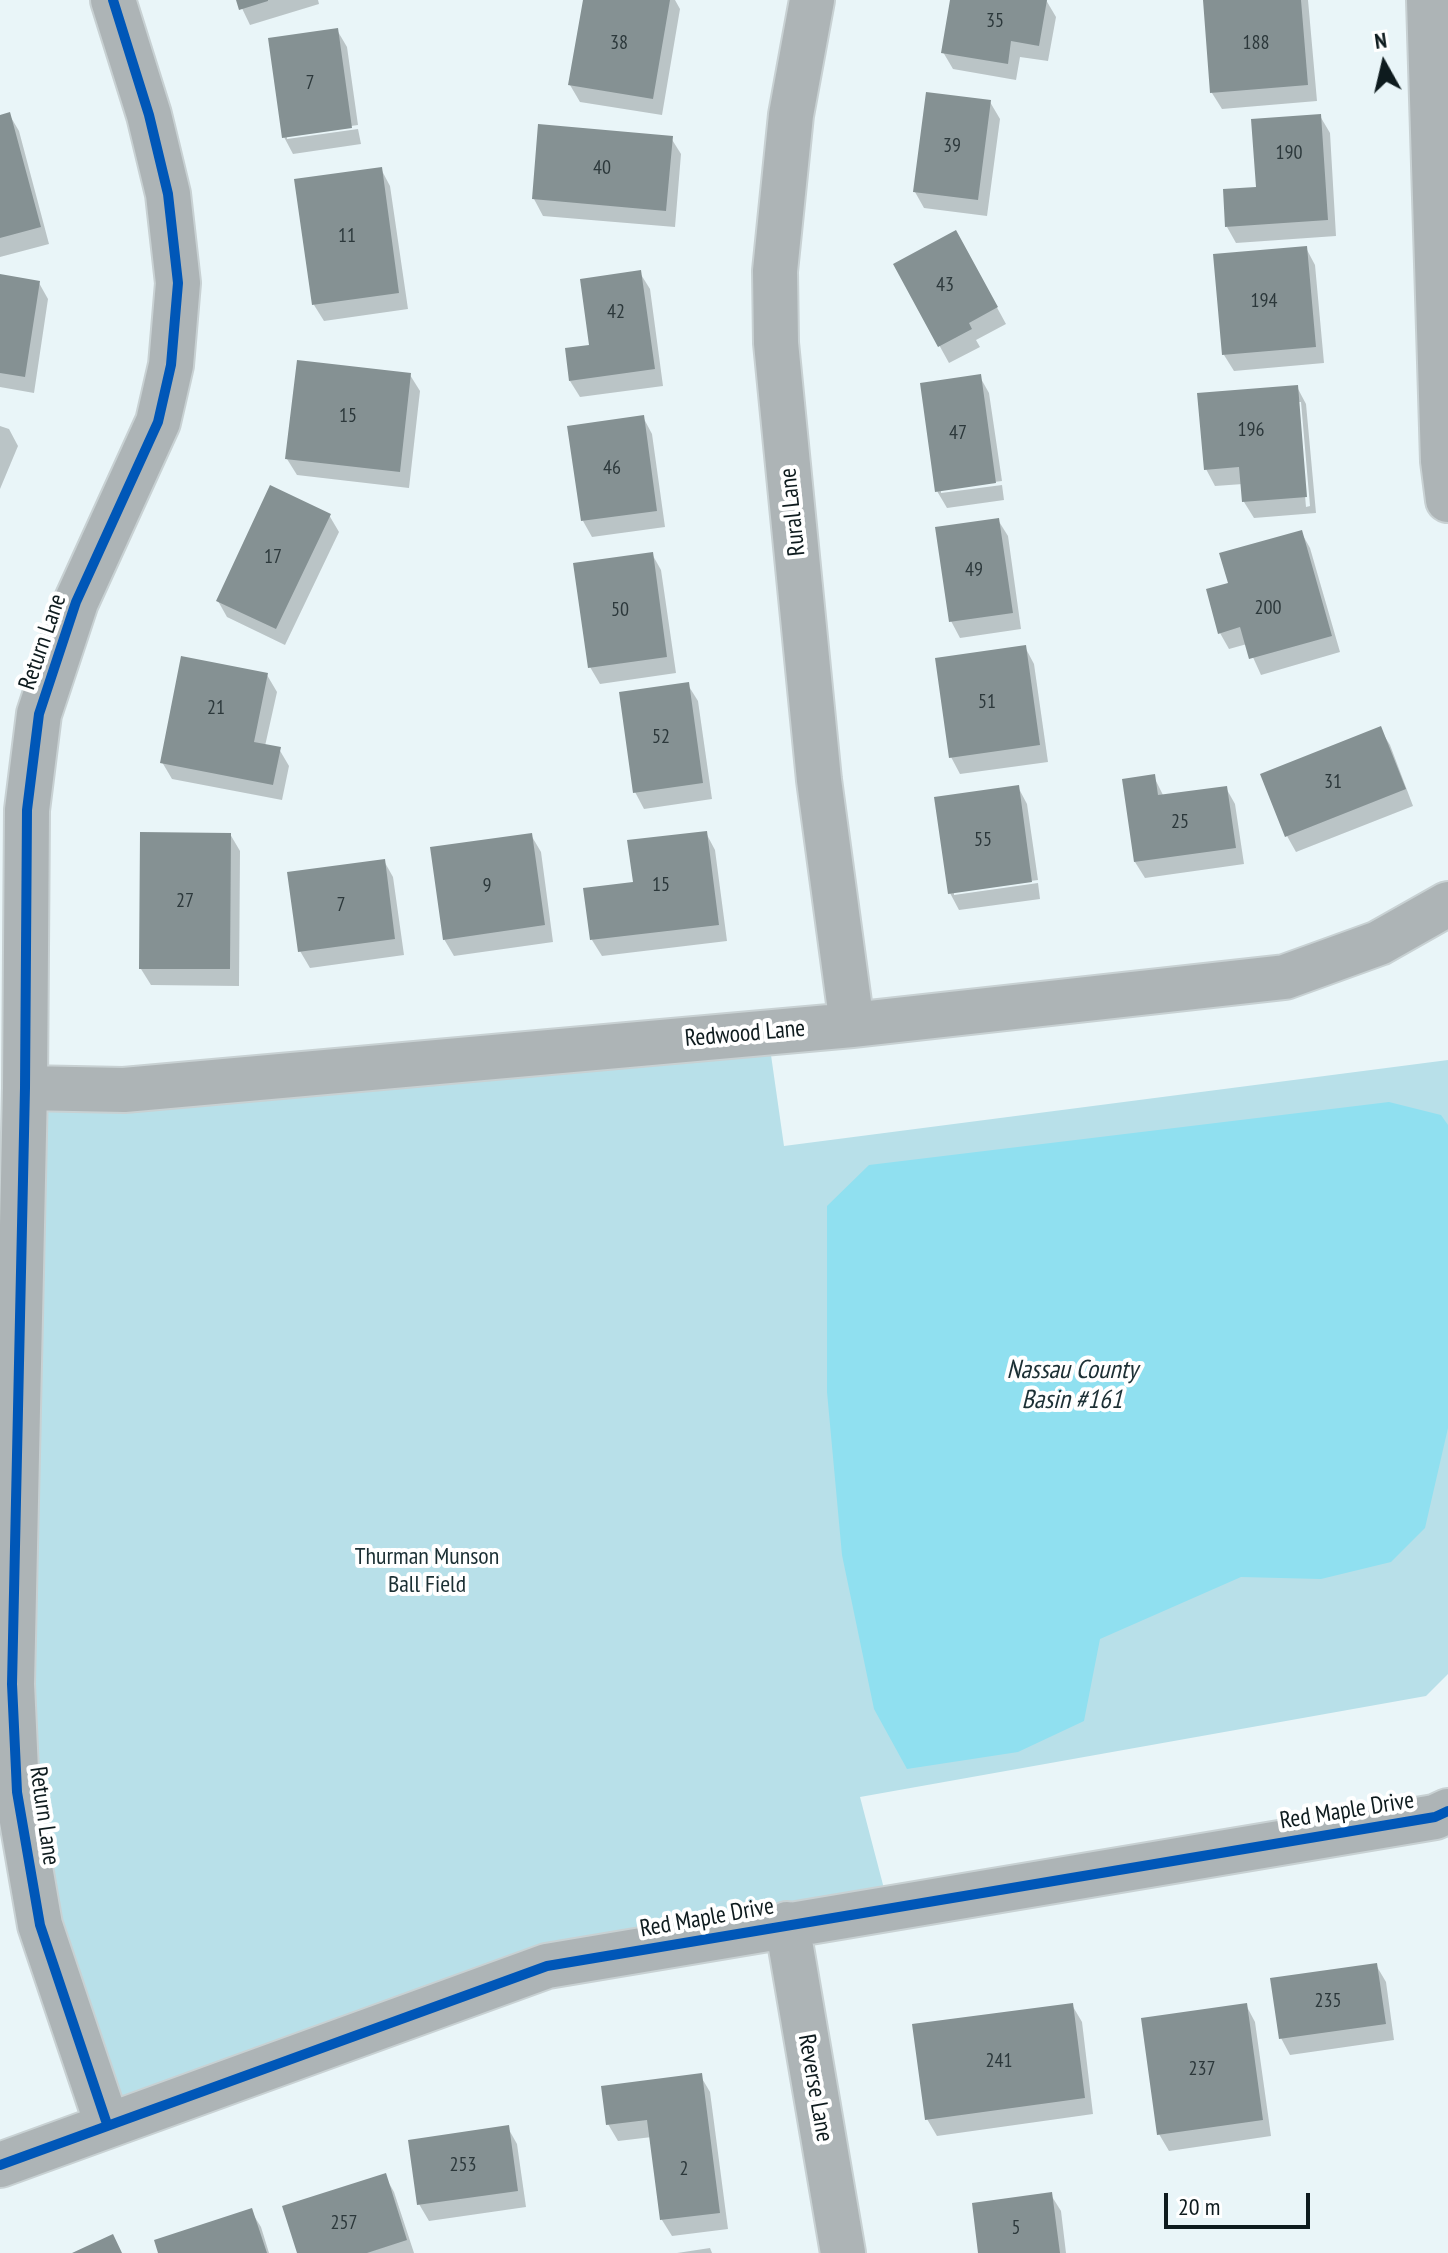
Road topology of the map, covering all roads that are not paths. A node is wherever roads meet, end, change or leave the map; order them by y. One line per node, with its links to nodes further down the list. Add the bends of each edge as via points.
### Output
1 (113, 0): 7 (street, Return Lane, via 168,194 178,283 171,365 158,422 76,602 39,714 27,810)
2 (812, 0): 6 (street, Rural Lane, via 791,115 775,271 776,343 819,780)
3 (1429, 0): 4 (street)
4 (1448, 500)
5 (1448, 904): 6 (street, Redwood Lane, via 1379,943 1285,977)
6 (852, 1025): 7 (street, Redwood Lane, via 124,1090)
7 (25, 1088): 10 (street, Return Lane, via 12,1684 17,1792 40,1925)
8 (1448, 1811): 9 (street, Red Maple Drive)
9 (787, 1924): 10 (street, Red Maple Drive, via 547,1966); 12 (street, Reverse Lane)
10 (107, 2124): 11 (street, Red Maple Drive)
11 (0, 2165)
12 (843, 2253)

